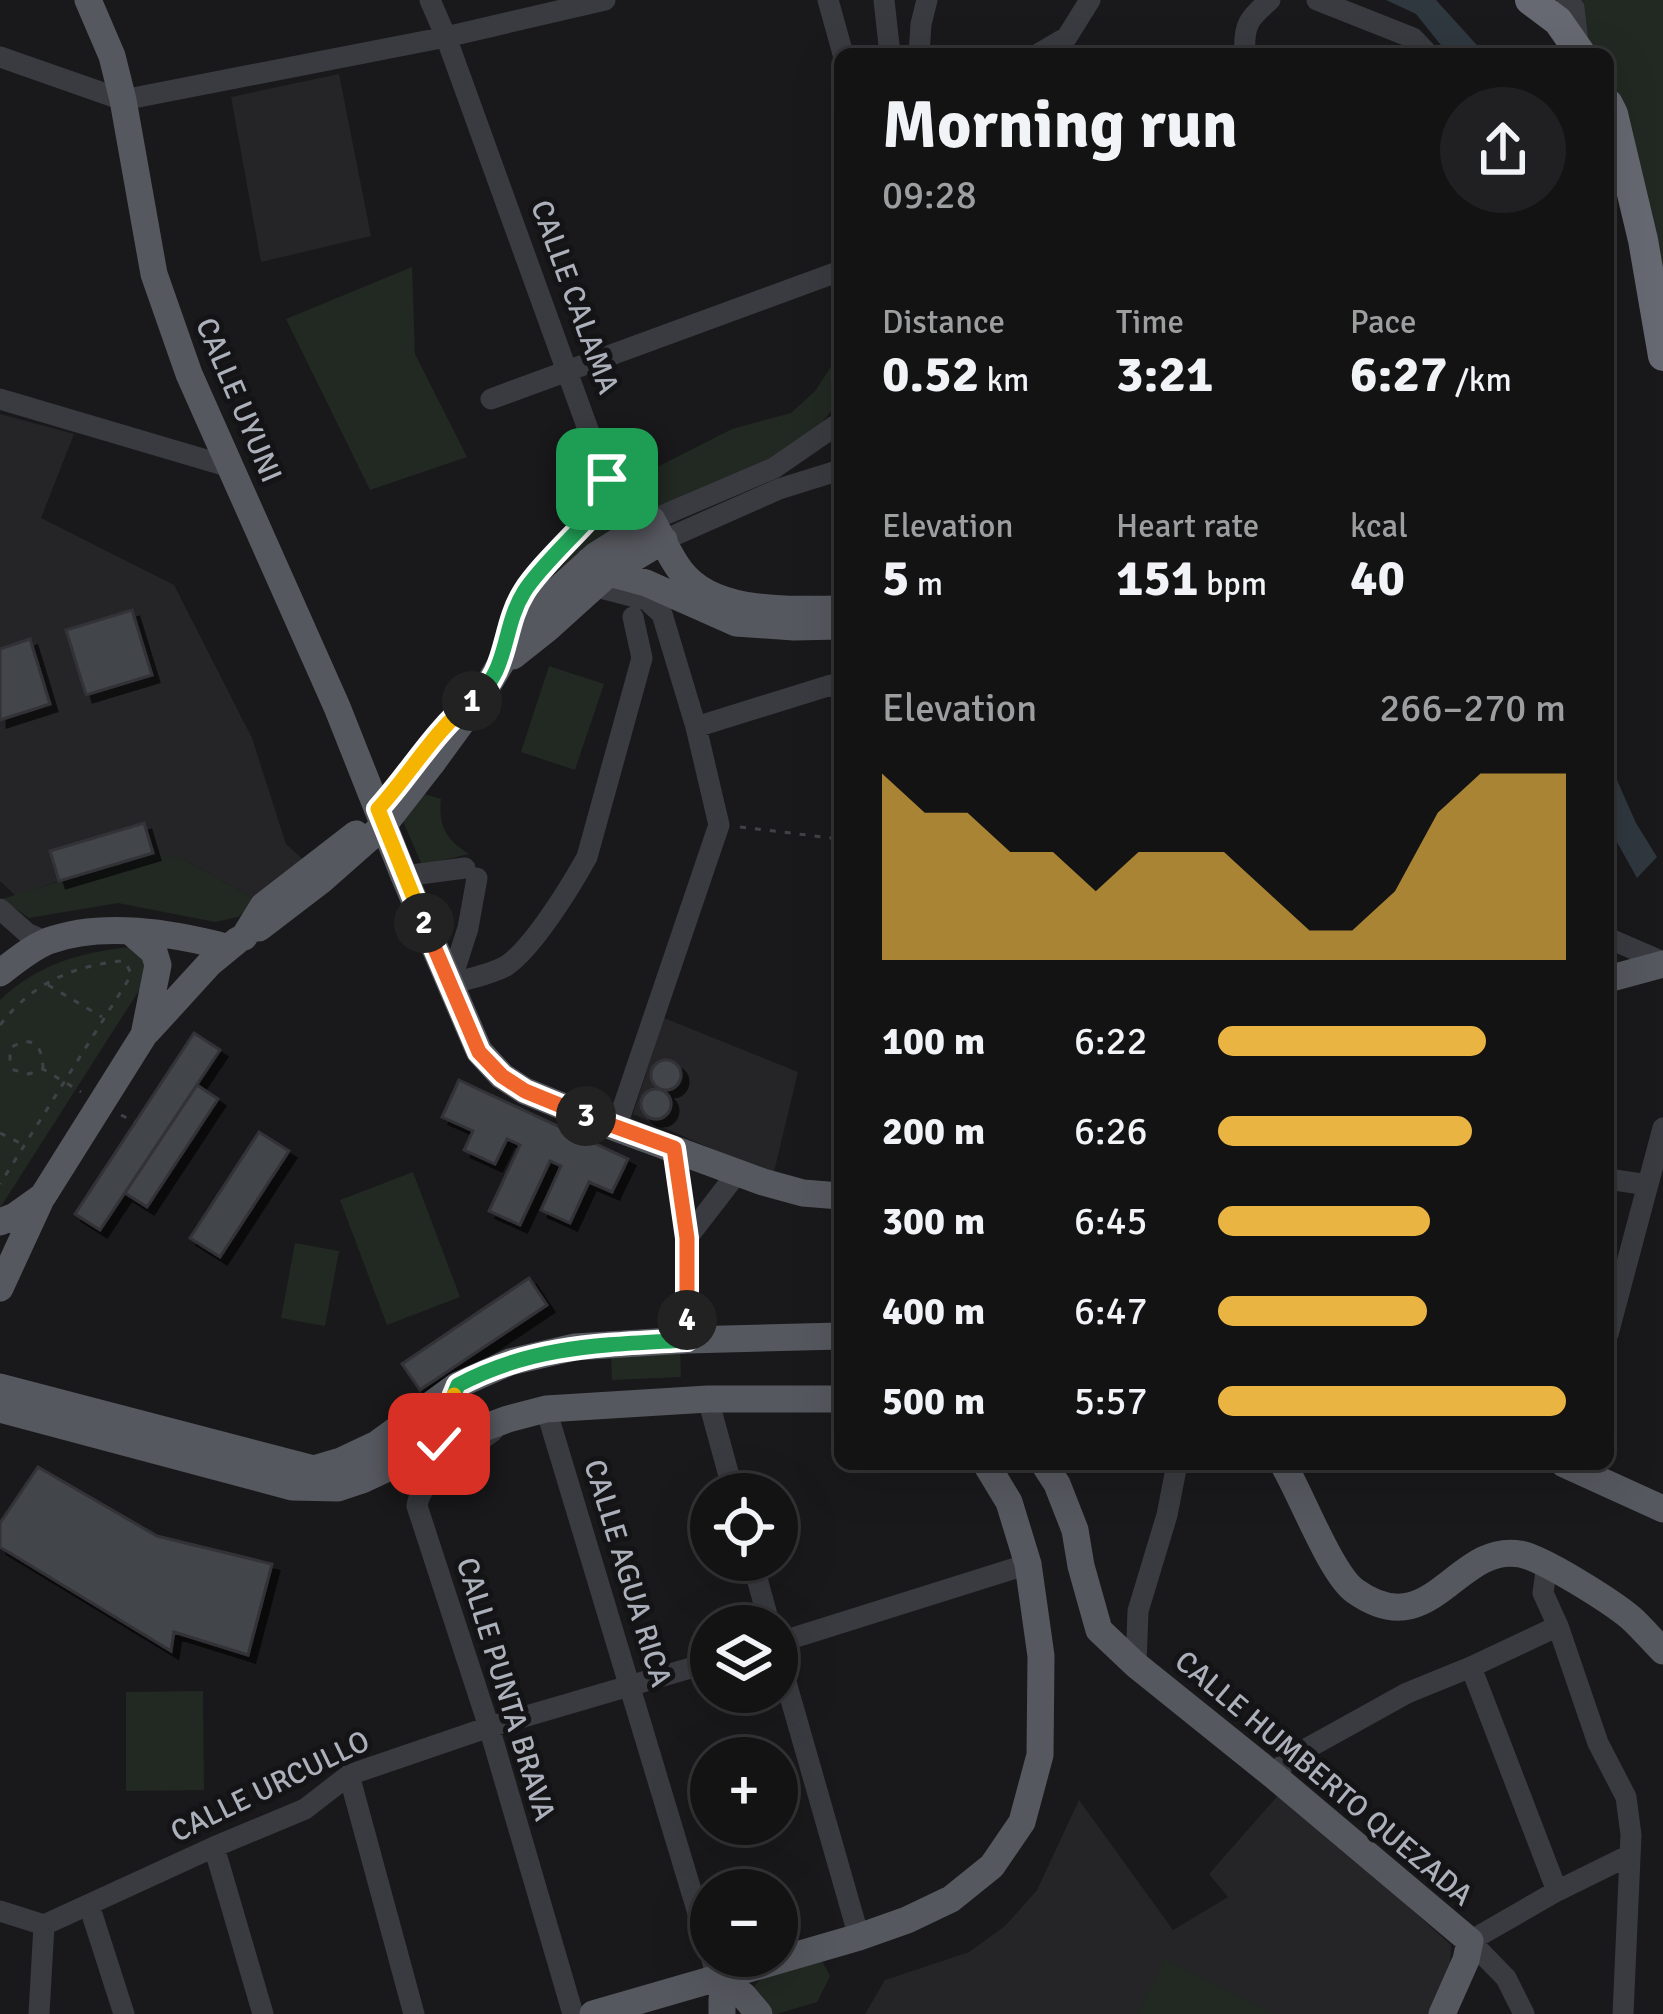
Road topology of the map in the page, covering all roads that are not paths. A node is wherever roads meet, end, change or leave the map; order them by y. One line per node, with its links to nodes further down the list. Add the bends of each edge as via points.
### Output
1 (88, 0): 22 (main road, CALLE UYUNI)
2 (430, 0): 12 (street, CALLE CALAMA)
3 (605, 0): 12 (street)
4 (828, 0): 13 (street)
5 (886, 0): 6 (street, via 907,7); 14 (street)
6 (926, 0): 15 (street)
7 (1090, 0): 16 (street, via 1067,37)
8 (1270, 0): 17 (street, via 1252,16)
9 (1317, 0): 18 (street)
10 (1530, 0): 19 (highway)
11 (1567, 0): 20 (street)
12 (446, 37): 22 (street); 26 (street, CALLE CALAMA)
13 (841, 48)
14 (890, 48)
15 (919, 48)
16 (1048, 48)
17 (1245, 48)
18 (1422, 48)
19 (1577, 48)
20 (1579, 48)
21 (0, 57): 22 (street)
22 (123, 100): 30 (main road, CALLE UYUNI, via 154,274)
23 (1614, 118): 25 (highway)
24 (834, 273): 26 (street)
25 (1663, 356)
26 (567, 373): 28 (street); 37 (street, CALLE CALAMA, via 607,479 602,502 524,592)
27 (0, 399): 30 (street)
28 (491, 399)
29 (834, 425): 32 (street, via 774,469)
30 (230, 467): 41 (main road, CALLE UYUNI)
31 (834, 472): 32 (street)
32 (658, 530): 33 (main road); 34 (main road, via 680,571 729,604)
33 (597, 573): 36 (main road, via 646,583 736,623); 37 (main road, via 531,614); 40 (street, via 658,610)
34 (834, 609)
35 (633, 617): 52 (street, via 642,658 587,856 520,953 503,968)
36 (834, 626)
37 (500, 666): 39 (main road, CALLE CALAMA)
38 (834, 687): 40 (street)
39 (483, 693): 41 (main road, via 453,716); 45 (main road, CALLE CALAMA, bridge, via 383,826)
40 (696, 727): 54 (street, via 719,825)
41 (378, 809): 42 (main road, CALLE UYUNI); 45 (main road, via 263,906)
42 (400, 866): 52 (main road, CALLE UYUNI); 52 (street, via 471,873 467,928)
43 (0, 909): 47 (street)
44 (131, 932): 45 (main road); 47 (main road); 53 (main road, via 158,965)
45 (243, 937): 53 (main road, CALLE CALAMA)
46 (1614, 940): 48 (street)
47 (46, 942): 50 (main road)
48 (1658, 957): 49 (main road); 51 (main road)
49 (1614, 961)
50 (0, 973)
51 (1614, 977)
52 (450, 984): 54 (main road, CALLE UYUNI, via 479,1052 502,1076)
53 (144, 1035): 60 (main road)
54 (616, 1128): 56 (main road, CALLE UYUNI)
55 (1663, 1128): 59 (street)
56 (674, 1148): 57 (main road, CALLE UYUNI); 63 (street)
57 (738, 1172): 61 (main road, CALLE UYUNI); 63 (street)
58 (1614, 1180): 59 (street)
59 (1648, 1185): 65 (street)
60 (43, 1196): 62 (main road); 64 (main road)
61 (834, 1196)
62 (0, 1222)
63 (687, 1238): 67 (street)
64 (0, 1288)
65 (1614, 1308)
66 (834, 1336): 67 (main road)
67 (687, 1340): 68 (main road, via 574,1347)
68 (458, 1385): 74 (main road); 76 (main road)
69 (0, 1387): 75 (main road)
70 (708, 1399): 71 (main road); 73 (main road); 82 (street)
71 (834, 1399)
72 (0, 1409): 75 (main road)
73 (546, 1409): 76 (main road); 93 (street, CALLE AGUA RICA)
74 (401, 1426): 76 (main road); 83 (main road)
75 (139, 1435): 83 (main road)
76 (451, 1441): 83 (main road, via 338,1488); 95 (street, CALLE PUNTA BRAVA, via 417,1506)
77 (990, 1470): 85 (main road)
78 (1048, 1470): 90 (main road, CALLE HUMBERTO QUEZADA, via 1075,1530 1099,1630)
79 (1176, 1470): 90 (street, via 1138,1611)
80 (1286, 1470): 86 (main road, via 1339,1573 1378,1604 1427,1602 1494,1556 1518,1553)
81 (1581, 1470): 84 (main road)
82 (728, 1473)
83 (295, 1477)
84 (1663, 1509)
85 (1028, 1564): 88 (street); 104 (main road, via 1041,1656 1040,1755 1022,1822 992,1866 950,1899)
86 (1547, 1564): 87 (street, via 1543,1593); 89 (main road, via 1630,1617)
87 (1558, 1626): 91 (street); 99 (street, via 1598,1743 1626,1797)
88 (798, 1640)
89 (1663, 1651)
90 (1136, 1665): 97 (main road, CALLE HUMBERTO QUEZADA)
91 (1471, 1667): 97 (street, via 1407,1693 1288,1759); 100 (street)
92 (690, 1668): 93 (street, CALLE URCULLO)
93 (631, 1685): 95 (street, CALLE URCULLO); 106 (street, CALLE AGUA RICA)
94 (796, 1713): 104 (street)
95 (489, 1727): 96 (street, CALLE URCULLO); 111 (street, CALLE PUNTA BRAVA)
96 (349, 1774): 98 (street, CALLE URCULLO, via 304,1809); 110 (street)
97 (1274, 1776): 105 (main road, CALLE HUMBERTO QUEZADA)
98 (214, 1847): 101 (street, CALLE URCULLO); 109 (street)
99 (1630, 1855): 100 (street); 115 (street)
100 (1557, 1891): 105 (street)
101 (89, 1905): 103 (street, CALLE URCULLO); 108 (street)
102 (0, 1911): 103 (street)
103 (44, 1925): 107 (street)
104 (860, 1937): 106 (main road)
105 (1470, 1941): 113 (main road); 114 (street, via 1506,1978)
106 (737, 1990): 112 (main road)
107 (39, 2014)
108 (124, 2014)
109 (263, 2014)
110 (414, 2014)
111 (573, 2014)
112 (593, 2014)
113 (1442, 2014)
114 (1524, 2014)
115 (1623, 2014)

